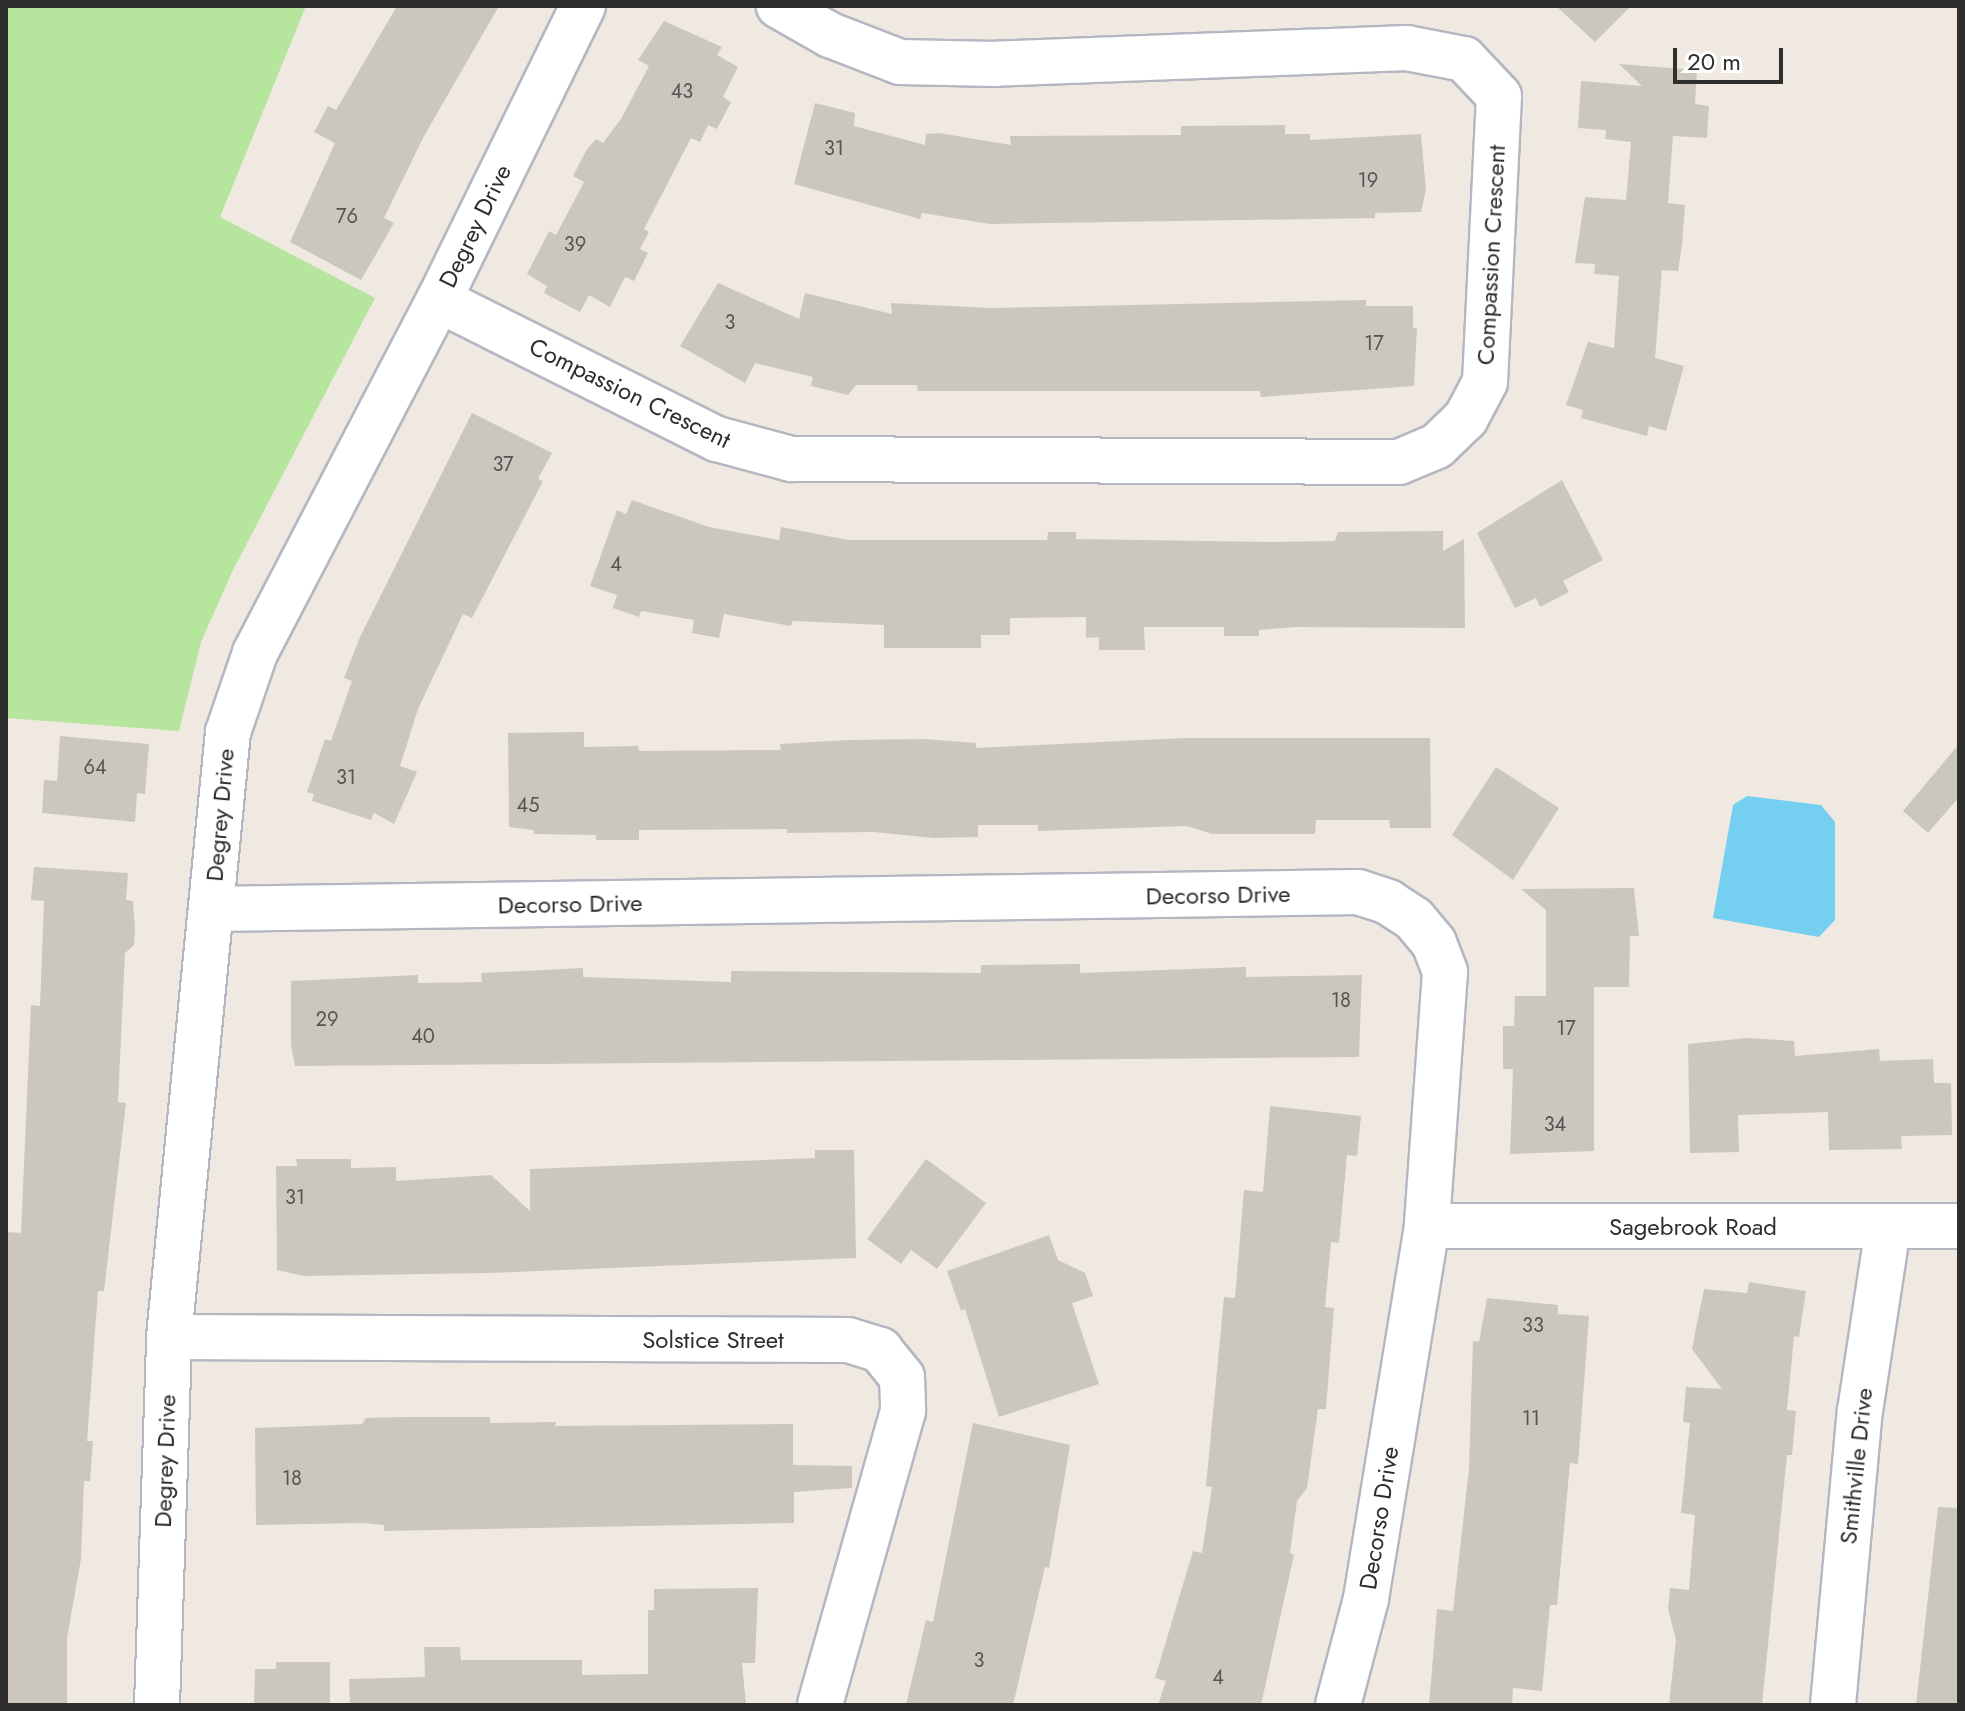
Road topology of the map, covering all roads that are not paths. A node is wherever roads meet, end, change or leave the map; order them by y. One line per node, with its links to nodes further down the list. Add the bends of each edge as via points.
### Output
1 (583, 6): 3 (street, Degrey Drive)
2 (779, 6): 3 (street, Compassion Crescent, via 830,35 900,62 995,64 1407,48 1464,59 1499,96 1485,382 1466,418 1437,446 1399,462 791,459 717,439)
3 (439, 300): 4 (street, Degrey Drive, via 255,653 228,732)
4 (211, 909): 5 (street, Decorso Drive, via 1358,892 1388,902 1414,919 1434,943 1445,972); 8 (street, Degrey Drive)
5 (1427, 1226): 7 (street, Sagebrook Road); 11 (street, Decorso Drive, via 1366,1599)
6 (1959, 1226): 7 (street, Sagebrook Road)
7 (1888, 1227): 12 (street, Smithville Drive, via 1860,1416)
8 (169, 1337): 9 (street, Degrey Drive); 10 (street, Solstice Street, via 848,1340 880,1350 902,1377 903,1411)
9 (157, 1705)
10 (820, 1705)
11 (1338, 1705)
12 (1833, 1705)

